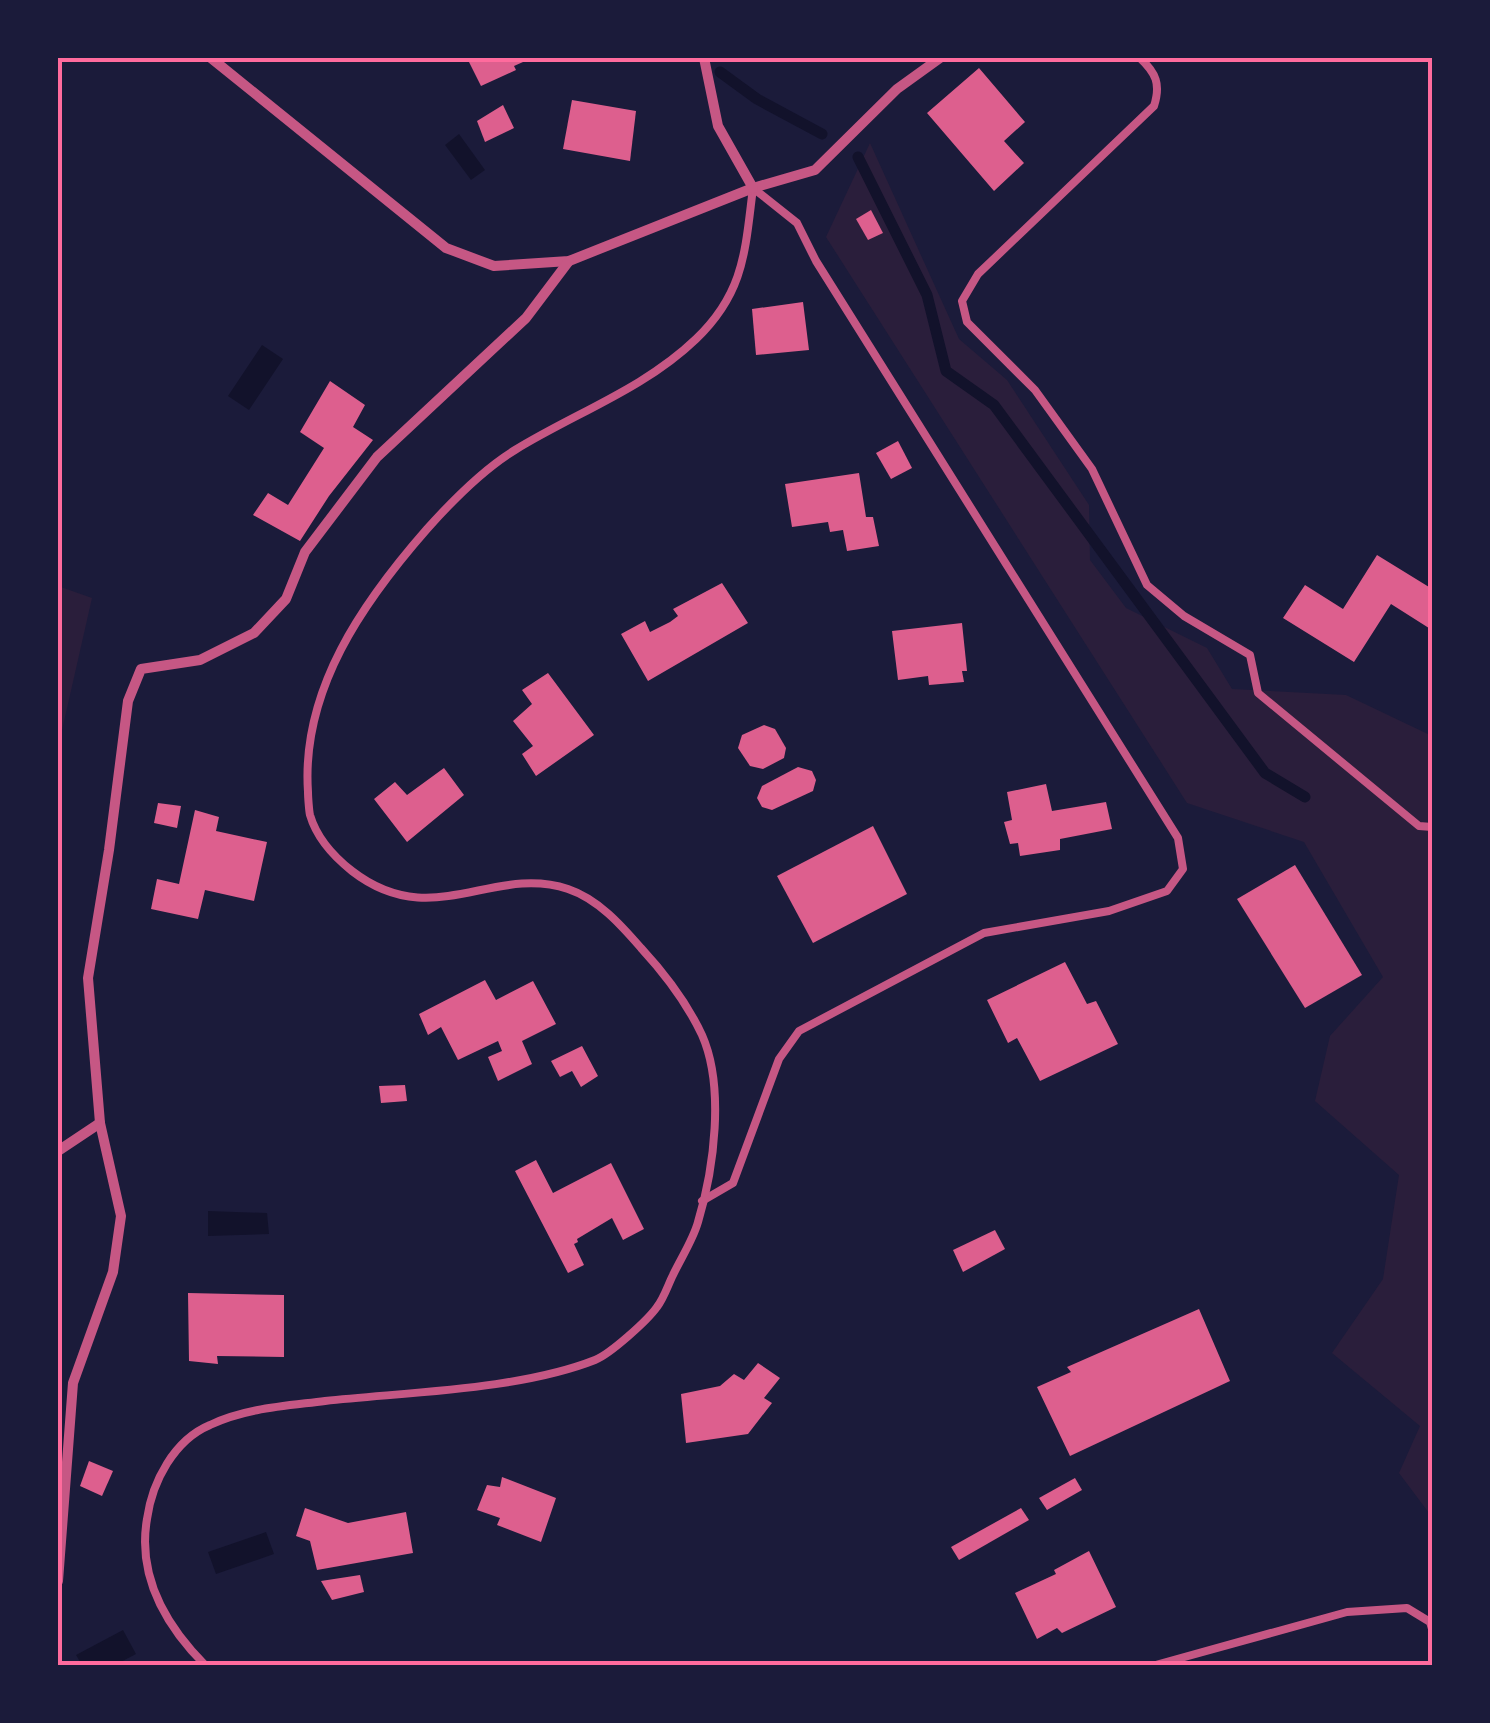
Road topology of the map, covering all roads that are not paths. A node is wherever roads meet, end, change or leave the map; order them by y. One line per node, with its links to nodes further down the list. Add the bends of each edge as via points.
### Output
1 (211, 58): 6 (street, via 446,248 494,266)
2 (704, 58): 5 (street, via 718,126)
3 (940, 58): 5 (street, via 815,170)
4 (1140, 58): 7 (lane, via 1154,70 1160,90 1154,106 978,274 962,301 967,322 1035,390 1092,469 1147,585 1250,655 1258,693 1419,826)
5 (753, 188): 6 (street); 10 (lane, via 797,222 1178,838 1183,870 1166,892 1109,912 984,933 799,1031 779,1059 734,1183); 10 (lane, via 743,268 698,337 640,383 510,452 450,504 383,579 337,654 315,714 306,765 309,814 330,854 367,883 415,900 528,884 570,890 623,928 668,978 704,1038 716,1087)
6 (569, 261): 8 (street, via 526,318 377,457 305,552 286,600 254,633 200,660 141,669 128,701 88,978)
7 (1432, 828)
8 (100, 1123): 9 (street); 11 (street, via 120,1216 113,1272 74,1382)
9 (58, 1151)
10 (702, 1201): 13 (lane, via 698,1224 656,1308 601,1358 532,1378 260,1409 204,1426 167,1461 150,1500 142,1549 156,1598 177,1637)
11 (58, 1581)
12 (1432, 1629): 14 (lane, via 1407,1608 1347,1612)
13 (206, 1666)
14 (1152, 1666)

